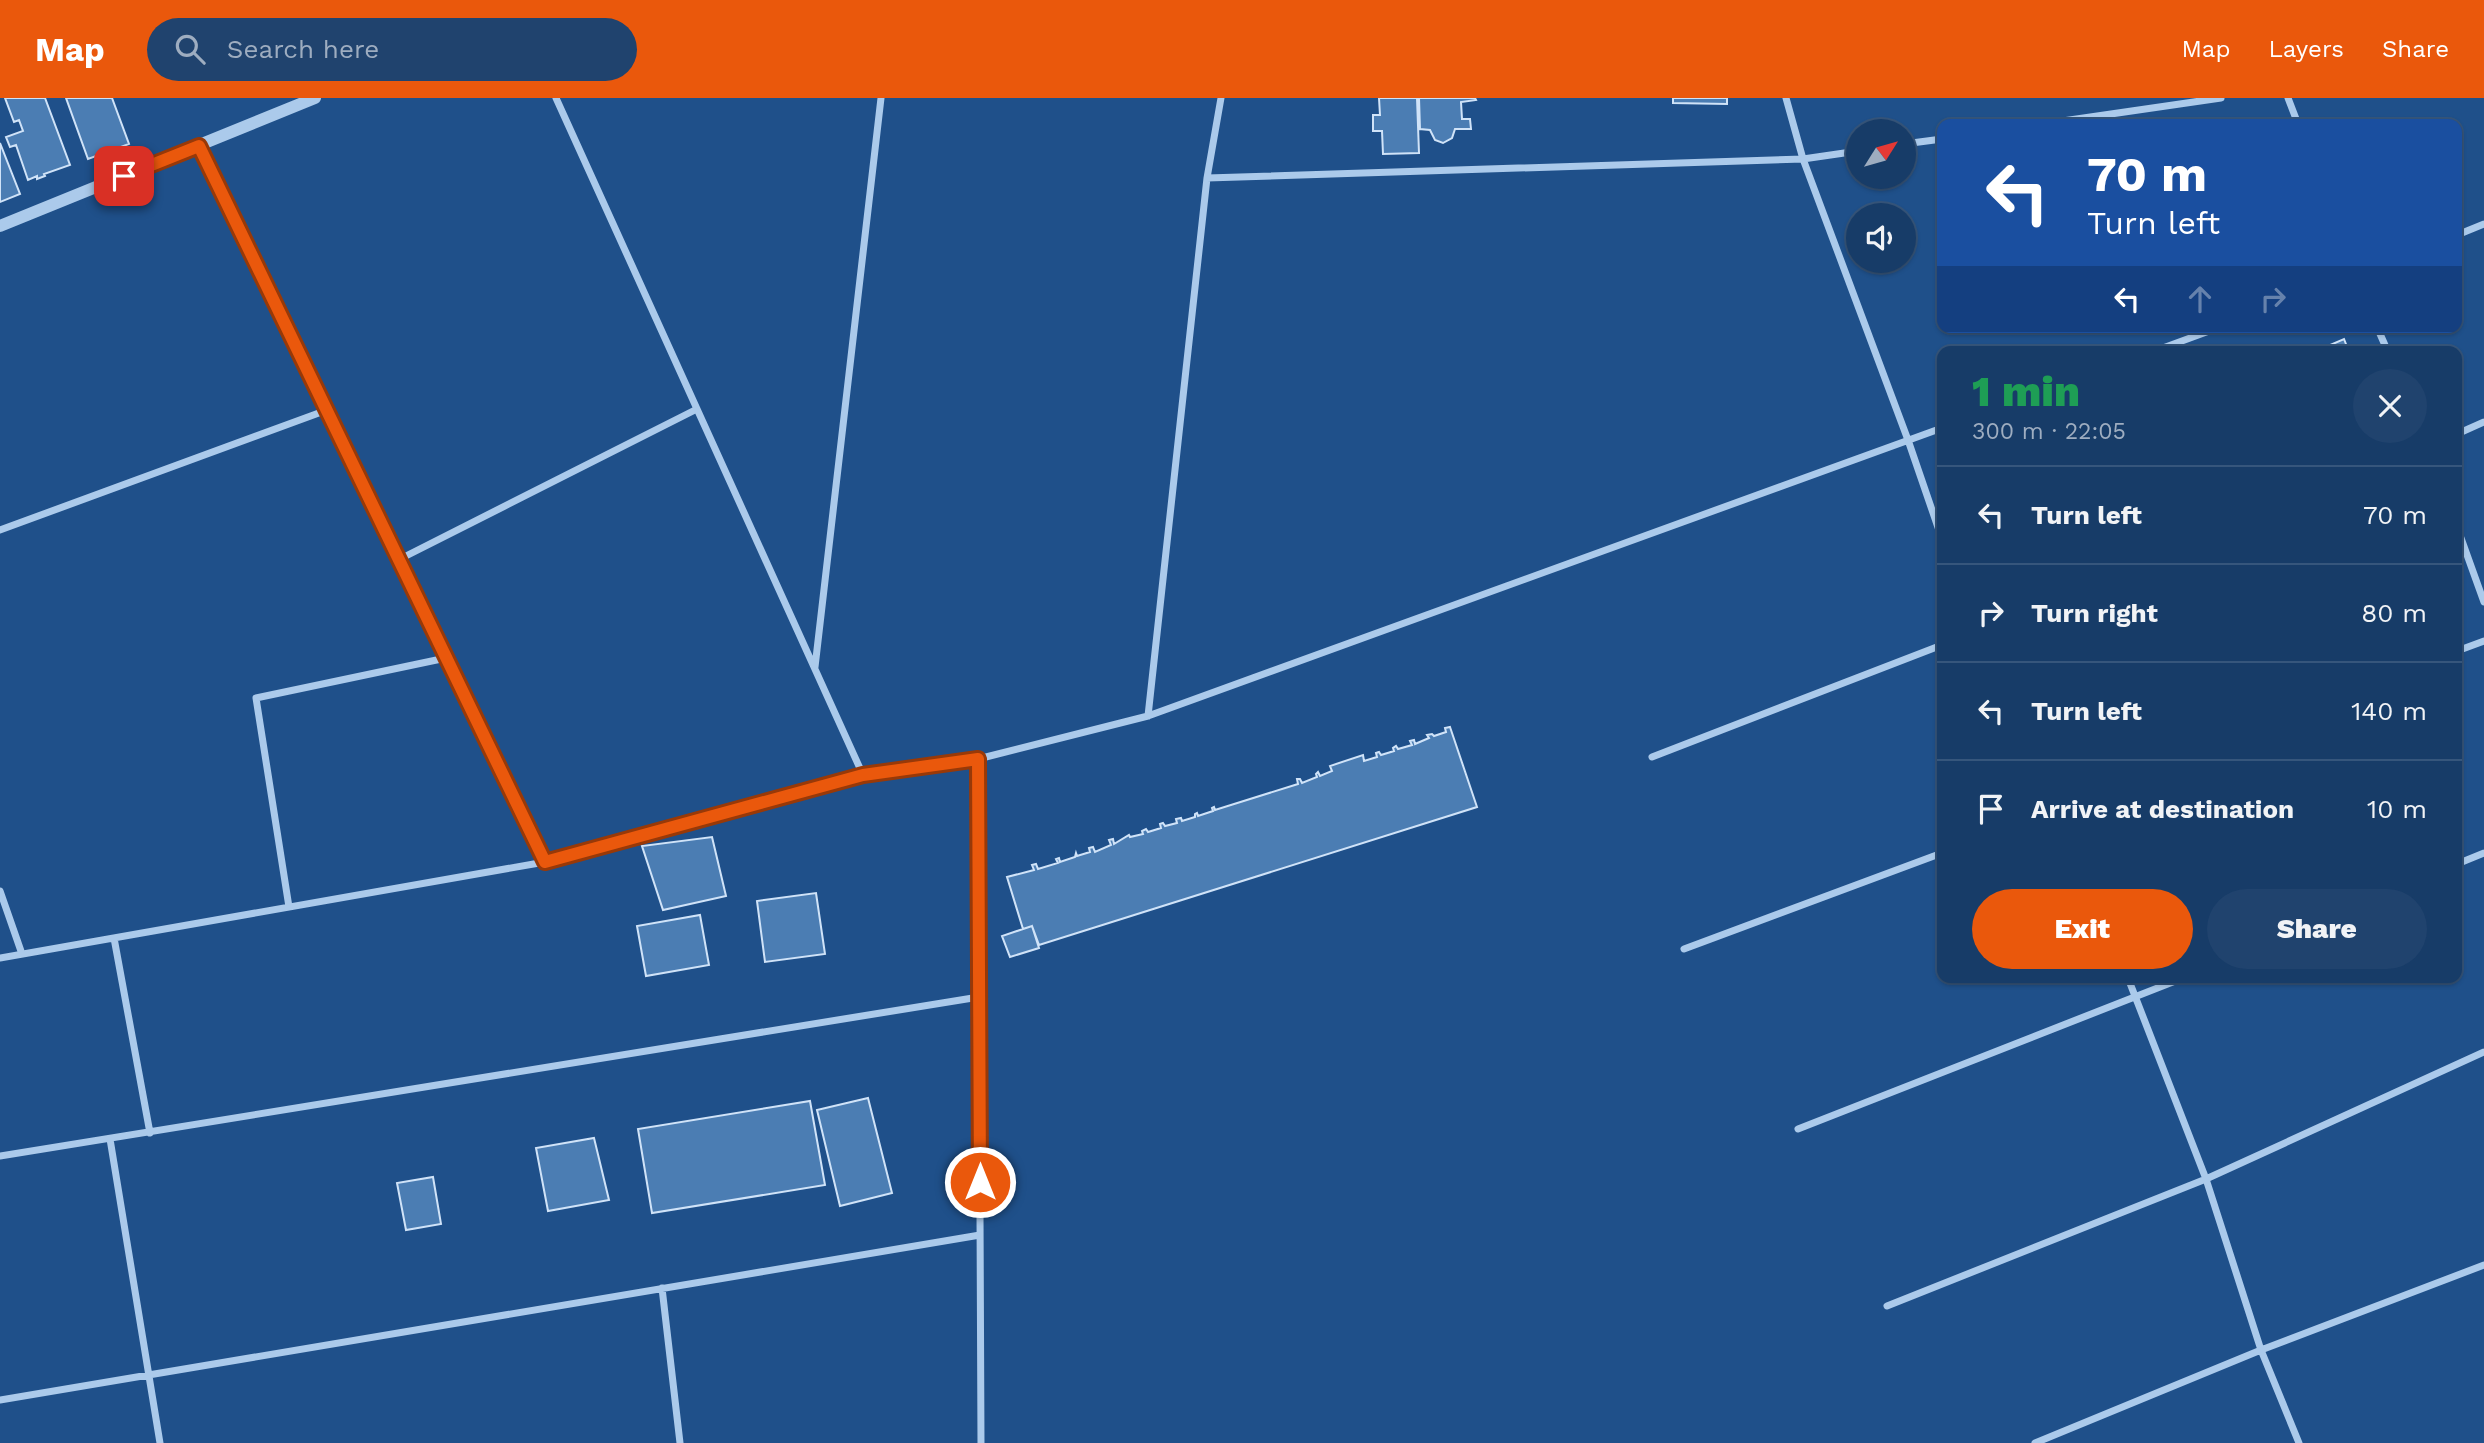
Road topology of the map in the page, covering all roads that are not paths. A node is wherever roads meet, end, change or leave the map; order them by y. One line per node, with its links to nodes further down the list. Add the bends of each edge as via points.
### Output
1 (315, 98): 12 (street)
2 (556, 98): 21 (street)
3 (881, 98): 36 (street)
4 (1222, 98): 15 (street)
5 (1786, 98): 14 (street)
6 (2221, 98): 8 (street)
7 (2288, 98): 9 (street)
8 (2076, 119)
9 (2296, 119)
10 (1937, 140): 11 (street)
11 (1916, 143)
12 (199, 146): 17 (street); 22 (street)
13 (1846, 153): 14 (street)
14 (1803, 159): 15 (street); 26 (street)
15 (1207, 178): 37 (street)
16 (2484, 224): 18 (street)
17 (0, 226)
18 (2462, 233)
19 (2204, 333): 20 (street)
20 (2168, 346)
21 (697, 409): 30 (street); 36 (street)
22 (327, 410): 28 (street); 30 (street)
23 (2484, 422): 25 (street)
24 (1937, 430): 26 (street)
25 (2462, 432)
26 (1908, 440): 27 (street); 37 (street)
27 (1937, 524)
28 (0, 530)
29 (2462, 541): 31 (street)
30 (398, 560): 35 (street)
31 (2484, 602)
32 (2484, 640): 34 (street)
33 (1937, 647): 38 (street)
34 (2462, 649)
35 (446, 658): 43 (street); 46 (street, via 256,698)
36 (814, 668): 40 (street)
37 (1148, 716): 39 (street)
38 (1652, 757)
39 (978, 759): 40 (street); 53 (street)
40 (863, 775): 43 (street)
41 (2484, 853): 44 (street)
42 (1937, 855): 48 (street)
43 (545, 862): 46 (street)
44 (2462, 862)
45 (0, 891): 49 (street)
46 (289, 907): 47 (street)
47 (114, 938): 49 (street); 57 (street)
48 (1684, 949)
49 (22, 954): 50 (street)
50 (0, 958)
51 (2130, 983): 54 (street)
52 (2171, 983): 54 (street)
53 (979, 997): 57 (street); 61 (street)
54 (2136, 998): 56 (street); 60 (street)
55 (2484, 1052): 60 (street)
56 (1798, 1129)
57 (150, 1133): 58 (street)
58 (110, 1139): 59 (street); 66 (street)
59 (0, 1156)
60 (2206, 1179): 64 (street); 65 (street)
61 (980, 1235): 63 (street); 70 (street)
62 (2484, 1265): 65 (street)
63 (662, 1289): 66 (street); 69 (street)
64 (1887, 1306)
65 (2261, 1350): 71 (street); 72 (street)
66 (149, 1375): 67 (street); 68 (street)
67 (0, 1400)
68 (160, 1443)
69 (680, 1443)
70 (981, 1443)
71 (2035, 1443)
72 (2299, 1443)

